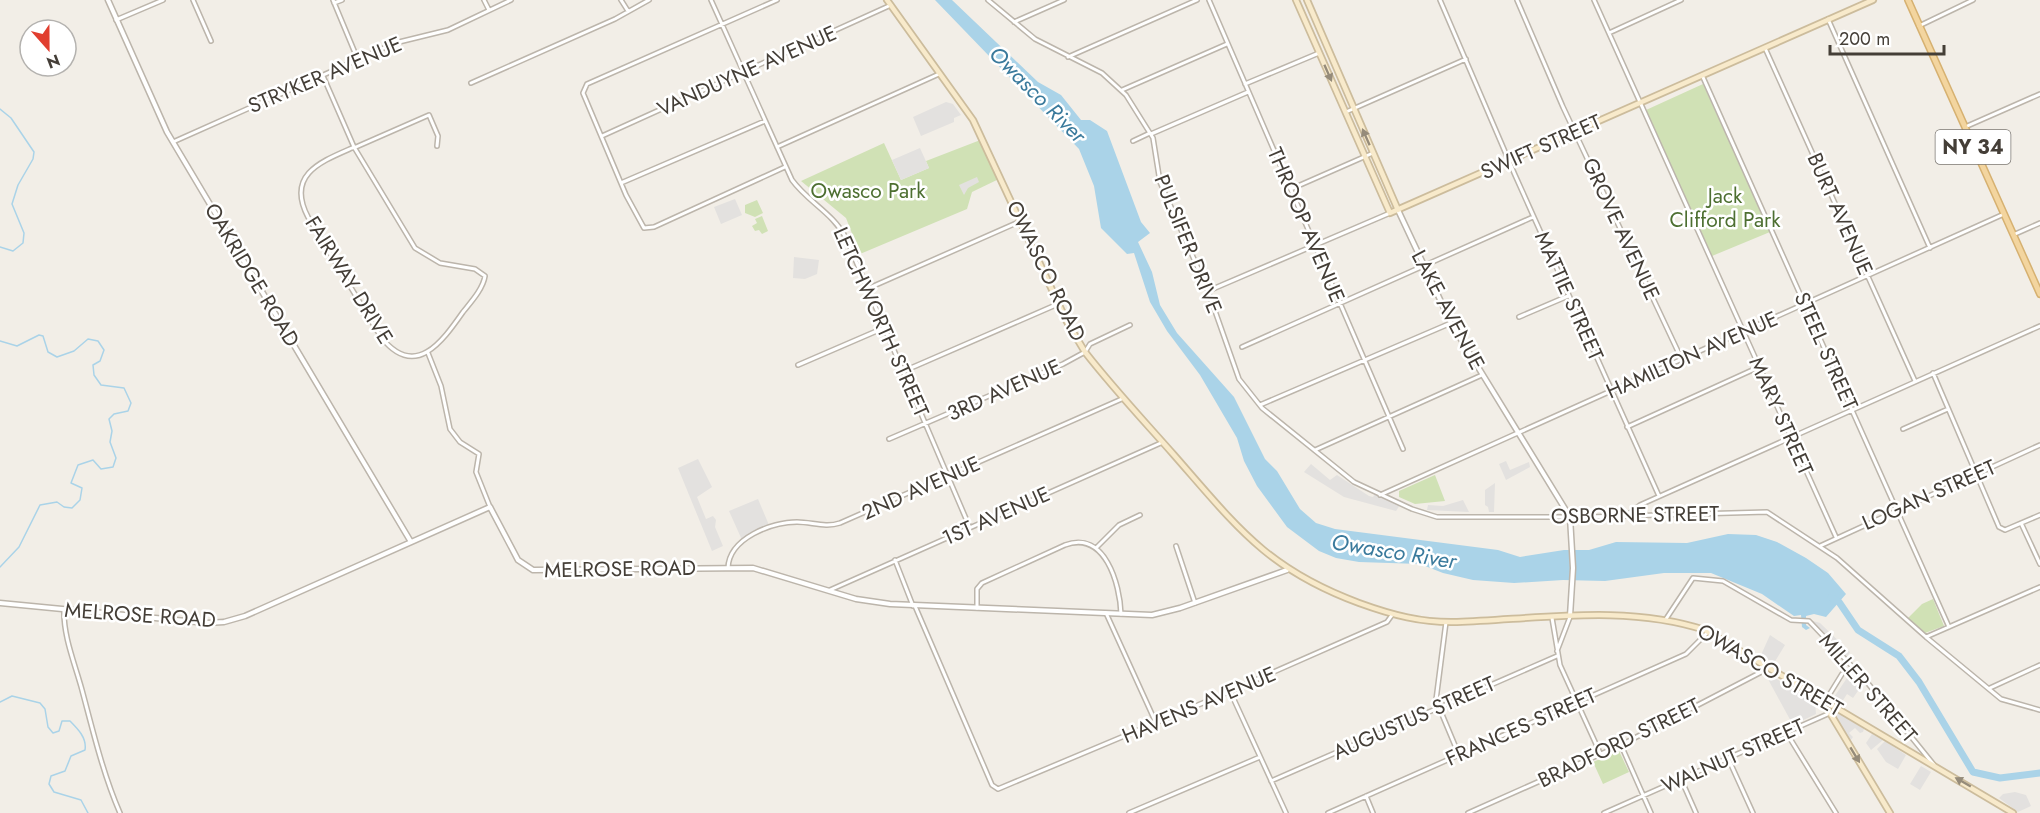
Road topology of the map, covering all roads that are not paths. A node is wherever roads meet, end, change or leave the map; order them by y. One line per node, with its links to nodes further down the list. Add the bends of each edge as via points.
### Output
1 (108, 0): 29 (street, OAKRIDGE ROAD)
2 (163, 0): 29 (street)
3 (193, 0): 34 (street)
4 (342, 0): 24 (street)
5 (484, 0): 26 (street)
6 (511, 0): 26 (street, STRYKER AVENUE)
7 (621, 0): 27 (street)
8 (649, 0): 27 (street)
9 (711, 0): 31 (street, LETCHWORTH STREET)
10 (777, 0): 31 (street)
11 (988, 0): 30 (street, PULSIFER DRIVE)
12 (1064, 0): 30 (street)
13 (1197, 0): 38 (street)
14 (1209, 0): 35 (street, THROOP AVENUE)
15 (1296, 0): 37 (main road)
16 (1307, 0): 51 (main road, LAKE AVENUE)
17 (1440, 0): 39 (street, MATTIE STREET)
18 (1517, 0): 55 (street, GROVE AVENUE)
19 (1594, 0): 33 (street, MARY STREET)
20 (1682, 0): 33 (street)
21 (1873, 0): 28 (main road, SWIFT STREET)
22 (1908, 0): 32 (main road, NY 34)
23 (1973, 0): 32 (street)
24 (333, 2): 40 (street)
25 (889, 2): 41 (street, VANDUYNE AVENUE); 42 (main road, OWASCO ROAD)
26 (489, 10): 40 (street, STRYKER AVENUE, via 448,30 404,40)
27 (628, 11): 45 (street)
28 (1828, 19): 36 (main road, SWIFT STREET); 77 (street)
29 (116, 20): 59 (street, OAKRIDGE ROAD)
30 (1014, 22): 38 (street, PULSIFER DRIVE)
31 (722, 24): 41 (street, LETCHWORTH STREET); 57 (street, via 585,85 583,93)
32 (1919, 26): 54 (main road, NY 34)
33 (1609, 33): 50 (street, MARY STREET)
34 (211, 41)
35 (1227, 44): 46 (street, THROOP AVENUE); 47 (street)
36 (1765, 48): 43 (main road, SWIFT STREET); 79 (street, BURT AVENUE)
37 (1319, 53): 46 (street); 52 (main road, one-way to 52)
38 (1068, 57): 47 (street, PULSIFER DRIVE, via 1102,73)
39 (1466, 59): 51 (street); 65 (street, MATTIE STREET)
40 (358, 60): 44 (street, STRYKER AVENUE)
41 (743, 72): 53 (street, LETCHWORTH STREET); 57 (street, VANDUYNE AVENUE)
42 (941, 74): 62 (street); 73 (main road, OWASCO ROAD, via 978,129)
43 (1702, 75): 50 (main road, SWIFT STREET); 86 (street, STEEL STREET)
44 (323, 76): 59 (street, STRYKER AVENUE); 61 (street)
45 (471, 83)
46 (1245, 84): 48 (street, THROOP AVENUE)
47 (1122, 90): 56 (street, PULSIFER DRIVE)
48 (1248, 92): 56 (street); 68 (street, THROOP AVENUE)
49 (2040, 94): 54 (street)
50 (1640, 103): 55 (main road, SWIFT STREET); 92 (street, MARY STREET)
51 (1354, 109): 52 (street); 63 (main road, LAKE AVENUE, one-way to 51)
52 (1345, 112): 64 (main road)
53 (765, 121): 62 (street, LETCHWORTH STREET); 67 (street)
54 (1964, 127): 71 (main road, NY 34)
55 (1575, 131): 65 (main road, SWIFT STREET); 98 (street, GROVE AVENUE)
56 (1151, 133): 58 (street); 81 (street, PULSIFER DRIVE, via 1160,182)
57 (602, 136): 67 (street)
58 (1132, 141)
59 (173, 142): 134 (street, OAKRIDGE ROAD)
60 (437, 146): 61 (street, FAIRWAY DRIVE, via 438,136 429,115)
61 (354, 147): 96 (street, via 415,248 440,263 483,273 485,280 471,302 442,342); 96 (street, FAIRWAY DRIVE, via 308,172 301,187 303,206 388,346 406,355)
62 (777, 147): 66 (street, LETCHWORTH STREET)
63 (1373, 153): 64 (street); 69 (main road, LAKE AVENUE)
64 (1364, 156): 68 (street); 70 (main road)
65 (1509, 161): 69 (main road, SWIFT STREET); 72 (street, MATTIE STREET)
66 (785, 167): 67 (street, via 648,228 640,223); 80 (street, LETCHWORTH STREET, via 800,190 842,229)
67 (621, 183)
68 (1291, 189): 76 (street, THROOP AVENUE)
69 (1398, 210): 70 (main road, SWIFT STREET); 78 (street, LAKE AVENUE)
70 (1390, 213): 76 (street, SWIFT STREET)
71 (2004, 214): 75 (main road, NY 34); 77 (street, HAMILTON AVENUE)
72 (1533, 217): 78 (street); 83 (street, MATTIE STREET)
73 (1021, 221): 80 (street); 84 (main road, OWASCO ROAD)
74 (2040, 223): 75 (street)
75 (2013, 235): 82 (main road, NY 34)
76 (1315, 246): 81 (street, SWIFT STREET); 85 (street, THROOP AVENUE)
77 (1930, 248): 79 (street, HAMILTON AVENUE)
78 (1423, 267): 85 (street); 88 (street, LAKE AVENUE)
79 (1867, 276): 86 (street, HAMILTON AVENUE); 104 (street, BURT AVENUE)
80 (868, 288): 91 (street, LETCHWORTH STREET)
81 (1208, 291): 95 (street, PULSIFER DRIVE)
82 (2040, 294)
83 (1568, 296): 87 (street); 105 (street, MATTIE STREET)
84 (1058, 304): 94 (main road, OWASCO ROAD); 101 (street)
85 (1340, 304): 93 (street); 97 (street, THROOP AVENUE)
86 (1805, 304): 92 (street, HAMILTON AVENUE); 108 (street, STEEL STREET)
87 (1519, 317)
88 (1451, 323): 97 (street); 103 (street, LAKE AVENUE)
89 (1130, 325): 94 (street, via 1087,346)
90 (2040, 326): 102 (street)
91 (886, 327): 99 (street); 101 (street, LETCHWORTH STREET)
92 (1744, 332): 98 (street, HAMILTON AVENUE); 100 (street, MARY STREET)
93 (1242, 347)
94 (1085, 352): 106 (main road, OWASCO ROAD); 111 (street, 3RD AVENUE)
95 (1230, 352): 107 (street, OSBORNE STREET, via 1239,379)
96 (428, 353): 125 (street, via 441,386 450,429 460,442 479,453 476,472)
97 (1366, 360): 107 (street); 110 (street, THROOP AVENUE)
98 (1682, 360): 105 (street, HAMILTON AVENUE)
99 (798, 365)
100 (1760, 367): 112 (street); 115 (street, MARY STREET)
101 (904, 372): 111 (street, LETCHWORTH STREET)
102 (1933, 373): 104 (street); 109 (street)
103 (1482, 375): 110 (street); 114 (street, LAKE AVENUE)
104 (1915, 381): 108 (street)
105 (1611, 391): 112 (street, MATTIE STREET); 114 (street, HAMILTON AVENUE)
106 (1124, 398): 117 (main road, OWASCO ROAD); 122 (street, 2ND AVENUE)
107 (1260, 405): 120 (street, OSBORNE STREET)
108 (1852, 410): 115 (street); 126 (street, STEEL STREET)
109 (1948, 410): 113 (street); 121 (street)
110 (1390, 417): 119 (street, THROOP AVENUE); 120 (street)
111 (927, 424): 116 (street, 3RD AVENUE); 122 (street, LETCHWORTH STREET)
112 (1627, 427): 124 (street, MATTIE STREET)
113 (1903, 429)
114 (1518, 432): 123 (street, HAMILTON AVENUE); 130 (street, LAKE AVENUE)
115 (1791, 437): 124 (street); 133 (street, MARY STREET)
116 (889, 439)
117 (1163, 442): 132 (street, 1ST AVENUE); 141 (main road, OWASCO ROAD, via 1251,542)
118 (2040, 445): 121 (street, LOGAN STREET)
119 (1403, 449)
120 (1315, 450): 123 (street, OSBORNE STREET, via 1354,482)
121 (1975, 474): 126 (street, LOGAN STREET); 131 (street, via 2004,530)
122 (948, 475): 132 (street, LETCHWORTH STREET); 140 (street, 2ND AVENUE, via 836,525 797,522 766,529 736,547 729,556)
123 (1380, 495): 130 (street, OSBORNE STREET, via 1437,516)
124 (1659, 496): 129 (street)
125 (490, 507): 134 (street, MELROSE ROAD); 140 (street, MELROSE ROAD, via 518,560 533,570)
126 (1897, 510): 133 (street, LOGAN STREET); 156 (street, STEEL STREET)
127 (1140, 515): 137 (street, via 1119,525)
128 (2040, 515): 131 (street)
129 (1626, 516): 130 (street, OSBORNE STREET); 136 (street, OSBORNE STREET, via 1767,512)
130 (1570, 517): 152 (street, LAKE AVENUE)
131 (2022, 523): 139 (street)
132 (970, 528): 138 (street, 1ST AVENUE)
133 (1836, 537): 136 (street, LOGAN STREET)
134 (411, 542): 148 (street, MELROSE ROAD, via 224,622)
135 (1176, 546): 145 (street)
136 (1820, 546): 158 (street, OSBORNE STREET)
137 (1096, 548): 147 (street, via 1071,543 986,581 978,587); 150 (street, via 1114,573)
138 (895, 560): 143 (street, 1ST AVENUE); 146 (street)
139 (2040, 564)
140 (728, 568): 143 (street, MELROSE ROAD, via 766,570)
141 (1287, 570): 145 (street, MELROSE ROAD); 151 (main road, OWASCO ROAD, via 1334,594)
142 (2040, 587): 156 (street)
143 (830, 591): 146 (street, MELROSE ROAD, via 868,601)
144 (0, 603): 148 (street, MELROSE ROAD)
145 (1195, 603): 150 (street, MELROSE ROAD, via 1152,615)
146 (914, 606): 147 (street, MELROSE ROAD); 172 (street, HAVENS AVENUE, via 992,785 1001,788)
147 (977, 608): 149 (street, MELROSE ROAD)
148 (64, 609): 184 (street, via 65,628 102,764)
149 (1106, 613): 150 (street, MELROSE ROAD); 172 (street)
150 (1121, 614)
151 (1394, 615): 155 (main road, OWASCO STREET); 164 (street, HAVENS AVENUE, via 1387,622)
152 (1570, 617): 153 (main road, OWASCO STREET); 154 (main road, OWASCO STREET, via 1622,615); 159 (street)
153 (1552, 618): 155 (main road, OWASCO STREET); 159 (street)
154 (1666, 619): 157 (main road, OWASCO STREET); 179 (street, MILLER STREET, via 1690,579 1700,578 1725,582 1791,620 1809,621 1866,681)
155 (1446, 622): 168 (street)
156 (1949, 627): 158 (street)
157 (1708, 632): 161 (main road, OWASCO STREET); 167 (street, FRANCES STREET, via 1686,654)
158 (1926, 637): 163 (street, OSBORNE STREET)
159 (1556, 654): 167 (street); 168 (street, AUGUSTUS STREET)
160 (2040, 665): 163 (street)
161 (1769, 668): 165 (main road, OWASCO STREET); 174 (street, BRADFORD STREET)
162 (1842, 674): 166 (street)
163 (1989, 689): 170 (street, OSBORNE STREET, via 2003,699)
164 (1230, 691): 172 (street, HAVENS AVENUE); 177 (street)
165 (1808, 692): 166 (main road, OWASCO STREET); 171 (main road)
166 (1825, 702): 169 (main road, OWASCO STREET)
167 (1577, 703): 175 (street, FRANCES STREET); 176 (street)
168 (1437, 707): 175 (street); 181 (street, AUGUSTUS STREET)
169 (1834, 707): 171 (main road); 179 (main road, OWASCO STREET)
170 (2038, 709)
171 (1830, 713): 173 (street, WALNUT STREET); 195 (main road, one-way to 195)
172 (1156, 723)
173 (1786, 732): 178 (street, WALNUT STREET); 194 (street)
174 (1621, 745): 176 (street, BRADFORD STREET); 183 (street)
175 (1459, 754): 182 (street, FRANCES STREET)
176 (1600, 755): 189 (street, BRADFORD STREET)
177 (1260, 757): 181 (street); 185 (street)
178 (1728, 758): 180 (street, WALNUT STREET); 193 (street)
179 (1934, 765): 196 (main road, OWASCO STREET, one-way to 179)
180 (1681, 779): 183 (street, WALNUT STREET); 192 (street)
181 (1271, 781): 186 (street)
182 (1366, 796): 187 (street, FRANCES STREET); 188 (street)
183 (1643, 796): 190 (street, WALNUT STREET); 191 (street)
184 (120, 813)
185 (1129, 813)
186 (1286, 813)
187 (1328, 813)
188 (1373, 813)
189 (1468, 813)
190 (1604, 813)
191 (1651, 813)
192 (1696, 813)
193 (1754, 813)
194 (1836, 813)
195 (1890, 813)
196 (2013, 813)

